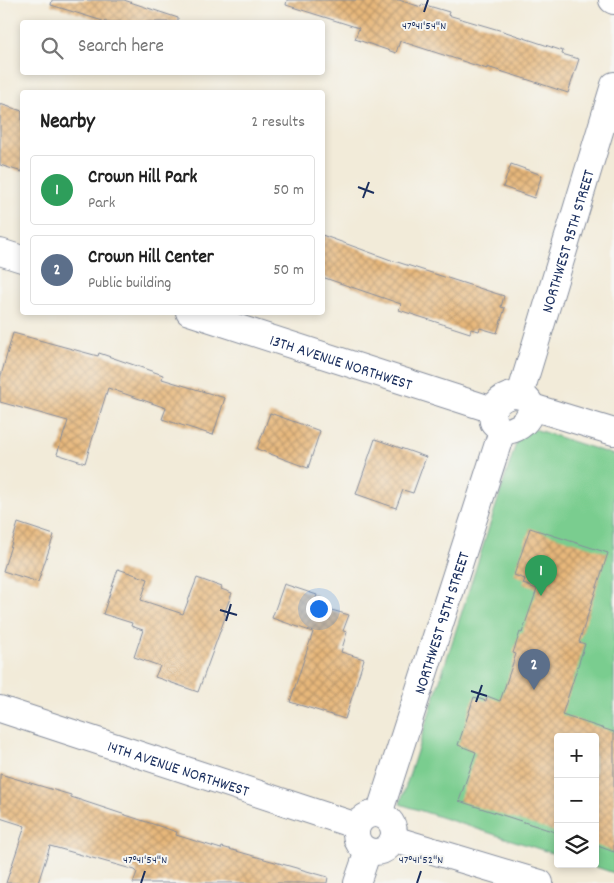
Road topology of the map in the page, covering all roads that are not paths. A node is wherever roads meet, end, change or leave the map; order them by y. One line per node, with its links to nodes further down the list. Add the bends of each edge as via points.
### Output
1 (614, 85): 5 (street, NORTHWEST 95TH STREET)
2 (0, 252): 3 (street)
3 (20, 258)
4 (198, 315): 6 (street, 13TH AVENUE NORTHWEST)
5 (526, 401): 6 (street, via 512,395 502,398 497,402); 7 (street)
6 (498, 421): 9 (street, NORTHWEST 95TH STREET)
7 (614, 432)
8 (0, 709): 9 (street, 14TH AVENUE NORTHWEST)
9 (368, 820): 10 (street, via 388,818 394,829); 11 (street, via 356,835 358,842)
10 (393, 839): 11 (street, via 384,850); 13 (street)
11 (368, 850): 12 (street)
12 (357, 883)
13 (540, 883)

